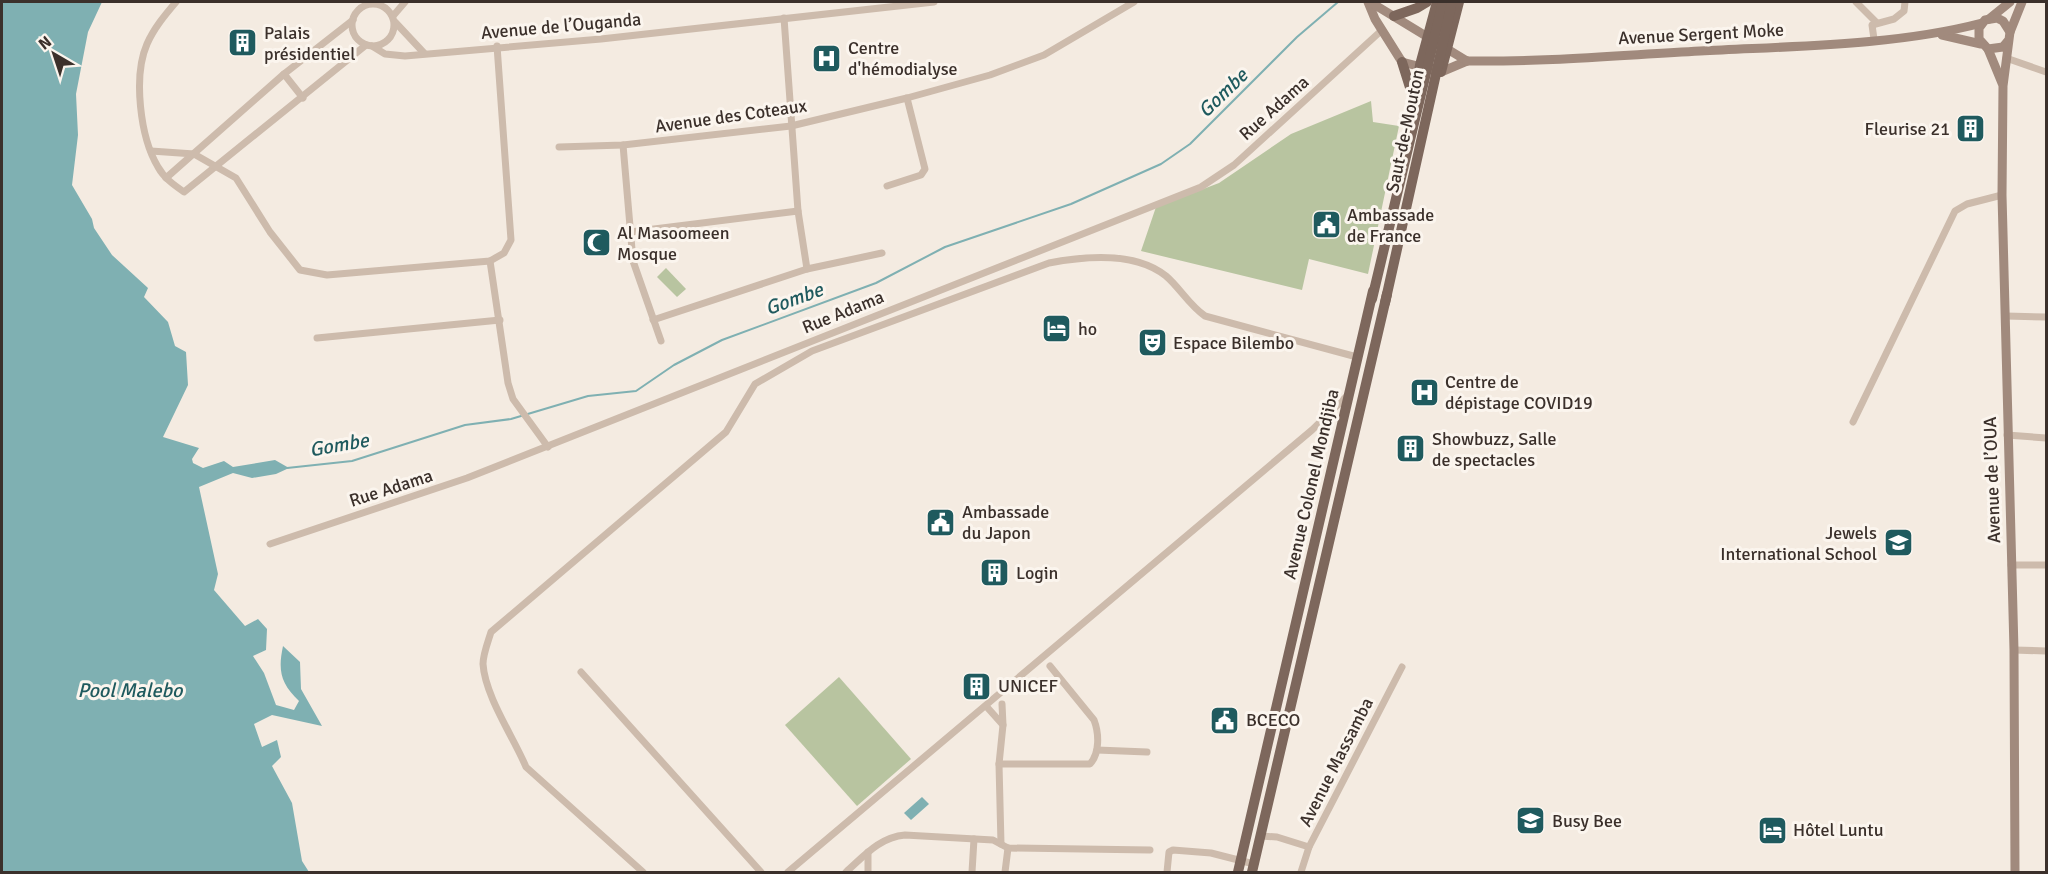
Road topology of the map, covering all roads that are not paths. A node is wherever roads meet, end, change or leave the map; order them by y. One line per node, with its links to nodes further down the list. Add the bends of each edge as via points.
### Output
1 (176, 2): 52 (street, via 156,26 141,68 139,96)
2 (389, 2): 19 (street)
3 (405, 2): 19 (street)
4 (934, 2): 20 (street, Avenue de l’Ouganda)
5 (1134, 2): 47 (street, Avenue des Coteaux, via 1044,55)
6 (1369, 2): 18 (main road); 26 (main road)
7 (1427, 2): 18 (main road)
8 (1437, 2): 21 (main road, Avenue Colonel Mondjiba)
9 (1443, 2): 63 (main road, Saut-de-Mouton, bridge)
10 (1452, 2): 64 (main road, Saut-de-Mouton, bridge)
11 (1459, 2): 25 (main road, Avenue Colonel Mondjiba)
12 (1856, 2): 24 (street)
13 (1905, 2): 24 (street, via 1904,11 1894,19)
14 (2010, 2): 23 (main road, Avenue Sergent Moke)
15 (2022, 2): 28 (main road, Avenue de l’OUA)
16 (376, 3): 17 (street); 19 (street)
17 (363, 4): 22 (street)
18 (1394, 16): 29 (main road)
19 (393, 17): 31 (street, via 389,39); 35 (street)
20 (784, 18): 32 (street, Avenue de l’Ouganda, via 601,39); 49 (street)
21 (1432, 19): 25 (main road); 29 (main road, Avenue Colonel Mondjiba)
22 (353, 20): 31 (street, via 355,34); 42 (street)
23 (1985, 21): 27 (main road, Avenue Sergent Moke); 28 (main road, via 2003,21); 34 (main road, via 1978,33)
24 (1876, 22): 30 (street, via 1872,25)
25 (1454, 24): 33 (main road, Avenue Colonel Mondjiba)
26 (1382, 30): 37 (main road); 77 (street, Rue Adama, via 1212,181)
27 (1936, 34): 30 (main road, Avenue Sergent Moke); 34 (main road, Avenue Sergent Moke)
28 (2009, 36): 34 (main road, via 2003,47); 36 (main road, Avenue de l’OUA)
29 (1427, 38): 33 (main road); 39 (main road, Avenue Colonel Mondjiba)
30 (1874, 39): 38 (main road, Avenue Sergent Moke, via 1734,50)
31 (369, 45): 35 (street, Avenue de l’Ouganda, via 395,56); 46 (street)
32 (497, 46): 35 (street, Avenue de l’Ouganda); 61 (street, via 511,240 504,253)
33 (1448, 47): 38 (main road); 40 (main road, Avenue Colonel Mondjiba)
34 (1985, 47): 43 (main road, Avenue de l’OUA)
35 (424, 53)
36 (2006, 58): 41 (street); 43 (main road, Avenue de l’OUA)
37 (1402, 62): 39 (main road); 48 (main road)
38 (1467, 62): 40 (main road, Avenue Sergent Moke)
39 (1420, 65): 40 (main road); 44 (main road, Avenue Colonel Mondjiba)
40 (1441, 72): 45 (main road, Avenue Colonel Mondjiba)
41 (2046, 72)
42 (284, 74): 46 (street); 53 (street)
43 (2003, 86): 57 (main road, Avenue de l’OUA)
44 (1417, 88): 45 (main road); 48 (main road, Avenue Colonel Mondjiba)
45 (1436, 92): 64 (main road, Avenue Colonel Mondjiba)
46 (303, 98): 54 (street)
47 (908, 98): 49 (street, Avenue des Coteaux); 56 (street, via 925,169 921,175)
48 (1415, 104): 63 (main road, Avenue Colonel Mondjiba)
49 (791, 126): 50 (street, Avenue des Coteaux); 58 (street)
50 (623, 145): 51 (street, Avenue des Coteaux); 59 (street)
51 (559, 147)
52 (151, 151): 53 (street); 55 (street)
53 (194, 154): 54 (street); 55 (street)
54 (216, 166): 55 (street, via 184,192); 61 (street, via 236,178 270,232 300,270 310,274)
55 (166, 178)
56 (886, 186)
57 (2002, 195): 65 (main road, Avenue de l’OUA); 74 (street, via 1954,211)
58 (798, 211): 59 (street); 62 (street)
59 (630, 232): 68 (street, via 639,283)
60 (882, 253): 62 (street)
61 (490, 261): 67 (street)
62 (807, 269): 68 (street)
63 (1372, 299): 71 (main road, Avenue Colonel Mondjiba)
64 (1385, 303): 73 (main road, Avenue Colonel Mondjiba)
65 (2006, 316): 66 (street); 75 (main road, Avenue de l’OUA)
66 (2046, 317)
67 (500, 320): 69 (street); 77 (street, via 513,399)
68 (653, 320): 70 (street)
69 (317, 338)
70 (661, 341)
71 (1357, 357): 72 (main road, Avenue Colonel Mondjiba); 102 (street, via 1204,316 1165,275 1150,266 1134,261 1077,258 1049,263 812,351 765,377 746,397 726,432 491,632 486,648 486,678 526,767)
72 (1348, 395): 73 (main road); 87 (street, via 1312,430); 89 (main road, Avenue Colonel Mondjiba)
73 (1363, 399): 91 (main road, Avenue Colonel Mondjiba)
74 (1853, 422)
75 (2007, 435): 76 (street); 79 (main road, Avenue de l’OUA)
76 (2046, 438)
77 (548, 447): 78 (street, Rue Adama)
78 (270, 544)
79 (2012, 565): 80 (street); 81 (main road, Avenue de l’OUA)
80 (2046, 565)
81 (2014, 650): 82 (street); 111 (main road, Avenue de l’OUA)
82 (2046, 651)
83 (1050, 666): 90 (street, via 1091,714 1096,725)
84 (1402, 667): 97 (street, Avenue Massamba)
85 (581, 672): 103 (street)
86 (1002, 704): 88 (street)
87 (986, 705): 88 (street); 104 (street)
88 (1003, 725): 93 (street)
89 (1268, 746): 91 (main road); 100 (main road, Avenue Colonel Mondjiba)
90 (1097, 750): 92 (street); 93 (street, via 1090,764)
91 (1281, 750): 94 (main road, Avenue Colonel Mondjiba)
92 (1147, 752)
93 (999, 764): 96 (street)
94 (1260, 836): 97 (street, via 1277,837); 101 (main road, Avenue Colonel Mondjiba)
95 (974, 839): 96 (street, via 993,840); 99 (street, via 891,836); 107 (street)
96 (1004, 846): 98 (street); 108 (street)
97 (1309, 848): 110 (street, Avenue Massamba)
98 (1150, 850)
99 (868, 852): 105 (street); 106 (street)
100 (1239, 867): 101 (street); 109 (street, via 1211,853 1173,850 1169,852)
101 (1253, 868)
102 (643, 873)
103 (761, 873)
104 (788, 873)
105 (846, 873)
106 (868, 873)
107 (972, 873)
108 (1005, 873)
109 (1167, 873)
110 (1301, 873)
111 (2015, 873)

